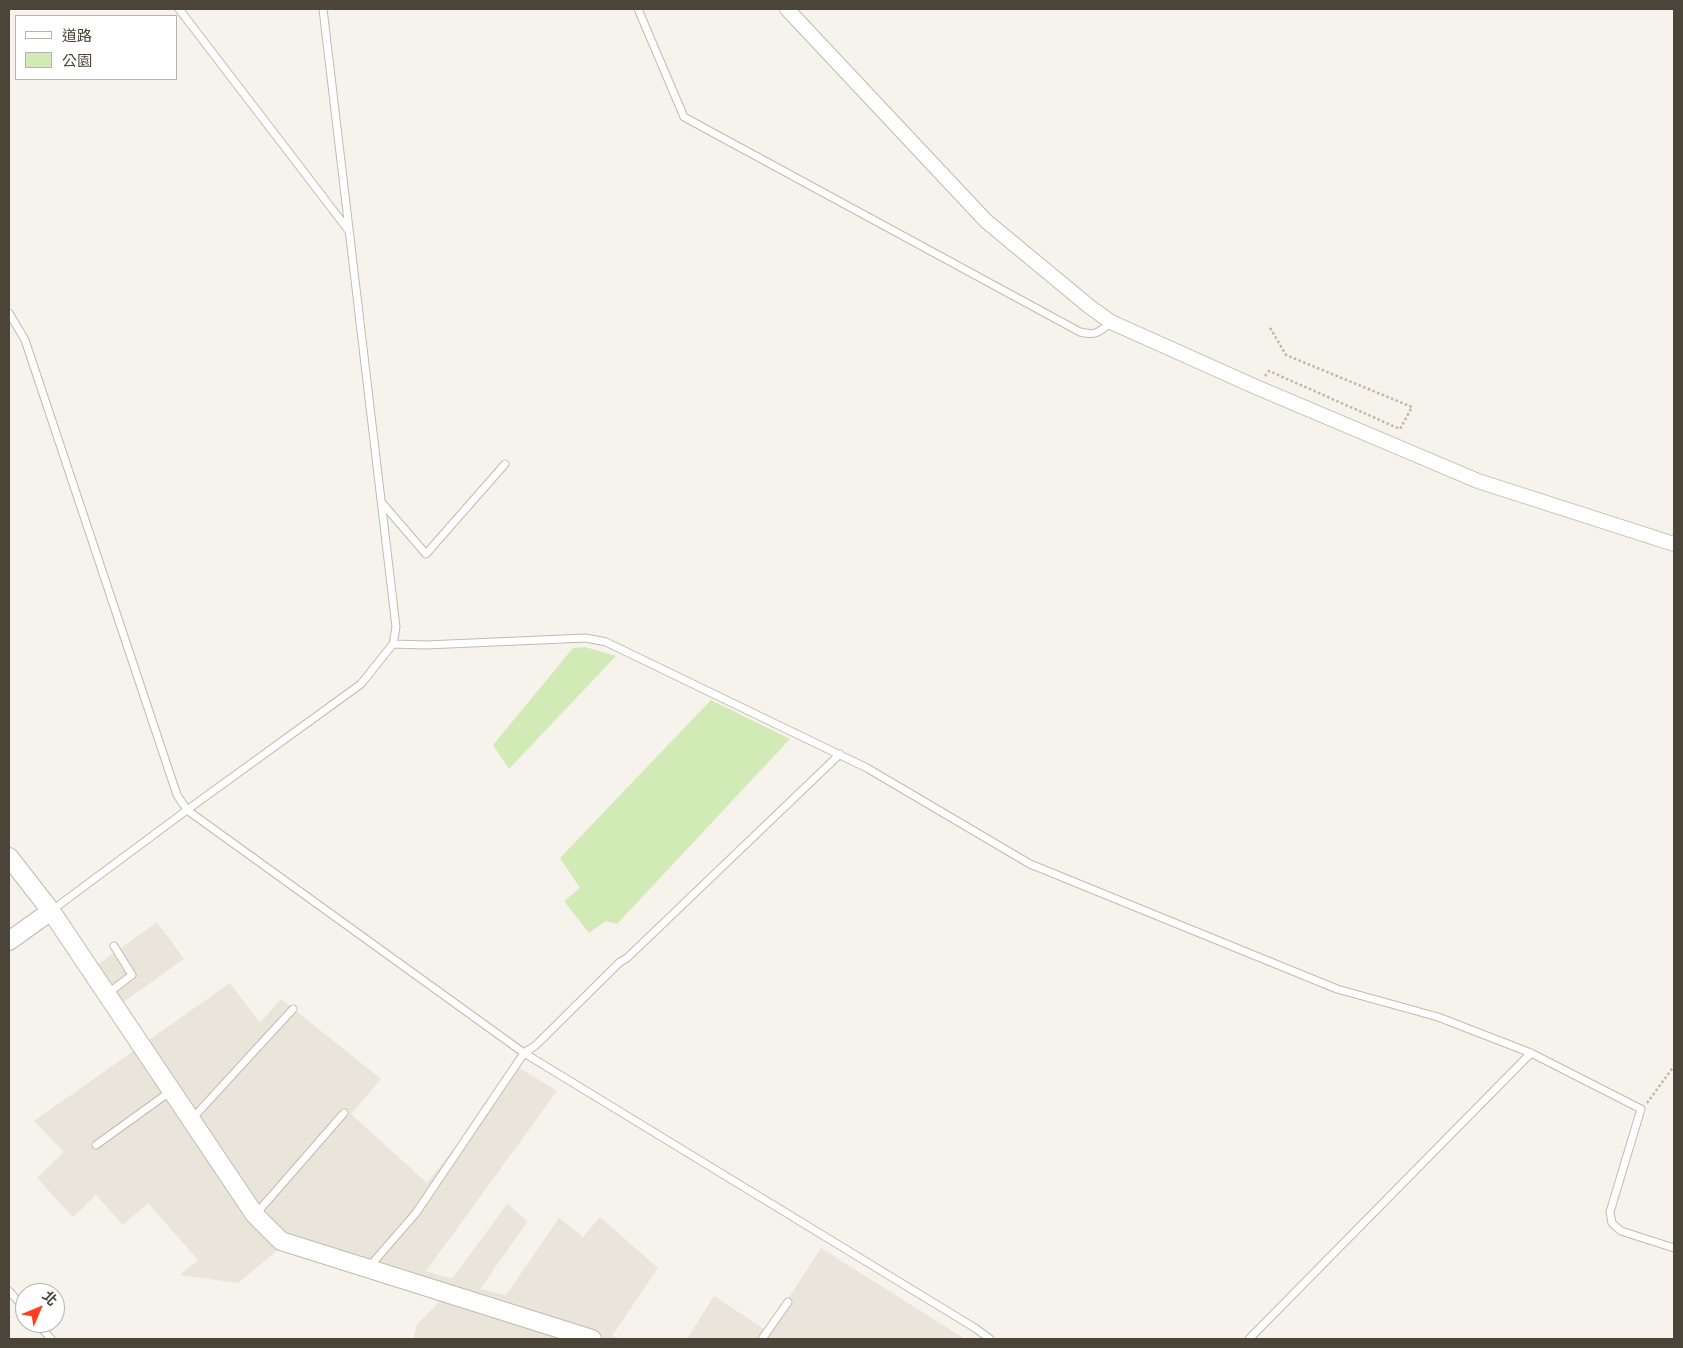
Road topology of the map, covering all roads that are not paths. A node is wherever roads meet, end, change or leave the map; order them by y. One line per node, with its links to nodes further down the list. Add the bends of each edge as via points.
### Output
1 (179, 9): 5 (lane)
2 (323, 9): 5 (lane)
3 (638, 9): 7 (lane, via 684,116 1080,332 1097,334)
4 (787, 9): 7 (street, via 986,221)
5 (350, 232): 9 (lane)
6 (9, 313): 13 (lane, via 24,340 177,795)
7 (1111, 322): 10 (street, via 1478,481)
8 (505, 464): 9 (lane, via 426,554)
9 (382, 503): 11 (lane, via 396,626)
10 (1674, 544)
11 (393, 644): 12 (lane, via 586,638 606,642); 13 (lane, via 361,684)
12 (840, 754): 20 (lane); 21 (lane, via 1030,864 1337,989 1438,1018)
13 (187, 810): 15 (lane); 20 (lane)
14 (9, 857): 15 (street)
15 (51, 911): 16 (street); 18 (street)
16 (9, 941)
17 (114, 946): 18 (lane, via 132,975)
18 (106, 994): 22 (street)
19 (293, 1009): 24 (lane)
20 (524, 1053): 28 (lane, via 416,1213); 32 (lane)
21 (1531, 1054): 27 (lane, via 1641,1109 1610,1212 1612,1223 1621,1232); 33 (lane)
22 (171, 1090): 24 (street); 25 (lane)
23 (344, 1113): 26 (lane)
24 (191, 1120): 26 (street)
25 (96, 1145)
26 (255, 1215): 28 (street, via 281,1241)
27 (1674, 1248)
28 (367, 1269): 30 (street)
29 (788, 1302): 31 (lane)
30 (592, 1339)
31 (762, 1339)
32 (990, 1339)
33 (1249, 1339)

